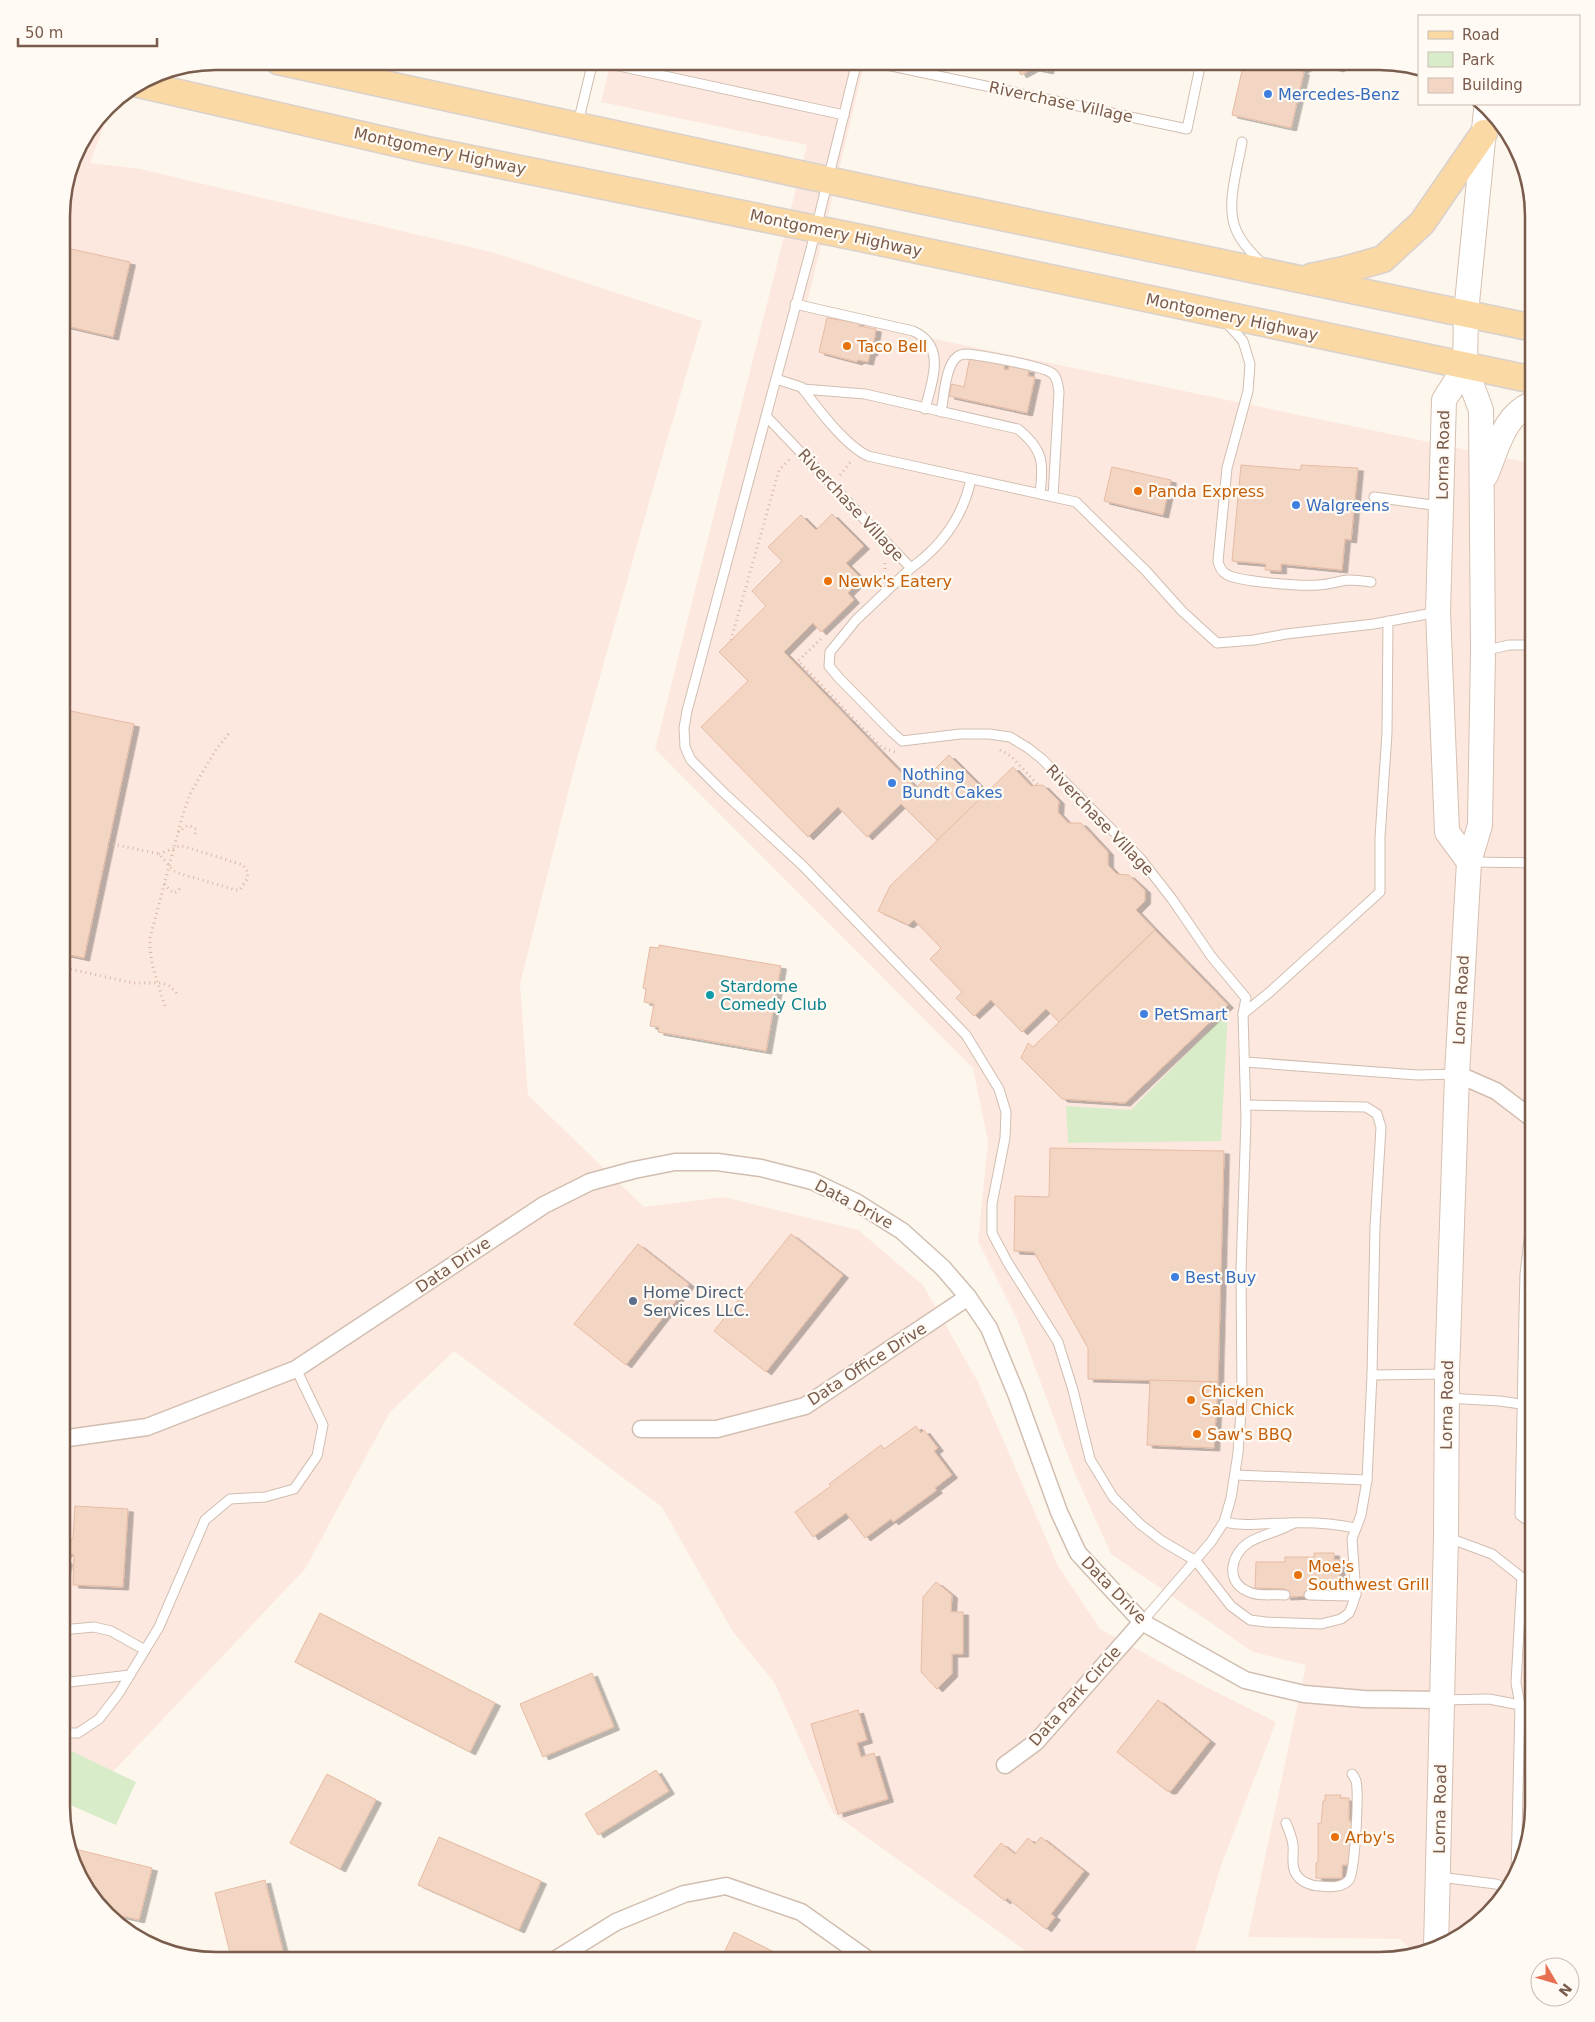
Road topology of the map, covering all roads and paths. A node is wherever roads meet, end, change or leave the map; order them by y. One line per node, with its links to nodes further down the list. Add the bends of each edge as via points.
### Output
1 (319, 70): 10 (main road)
2 (592, 70): 10 (lane)
3 (636, 70): 8 (lane)
4 (855, 70): 8 (lane)
5 (910, 70): 6 (lane, Riverchase Village, via 1187,129)
6 (1199, 70)
7 (149, 86): 13 (main road, Montgomery Highway, via 427,150)
8 (844, 114): 12 (lane)
9 (1485, 122): 14 (main road, via 1422,223 1383,259 1344,270); 16 (street)
10 (577, 126): 12 (main road)
11 (1242, 142): 14 (lane, via 1231,207 1235,228 1249,250)
12 (828, 180): 13 (lane); 14 (main road)
13 (816, 229): 15 (lane); 17 (main road, Montgomery Highway)
14 (1284, 277): 16 (main road)
15 (795, 304): 21 (lane); 24 (lane, via 922,335 930,343 935,358)
16 (1466, 313): 18 (main road); 19 (street)
17 (1219, 314): 19 (main road, Montgomery Highway); 34 (lane, via 1243,341 1250,364 1248,391 1227,468 1220,568 1234,578 1259,581 1315,586 1346,580)
18 (1525, 326)
19 (1465, 367): 20 (main road, Montgomery Highway); 28 (street, Lorna Road, via 1481,410); 32 (street, Lorna Road, via 1444,400)
20 (1525, 378)
21 (776, 380): 22 (lane); 26 (lane)
22 (803, 389): 24 (lane, via 865,394); 27 (lane, via 820,412 859,452)
23 (1525, 407): 28 (street, via 1512,418 1503,433)
24 (925, 409): 25 (lane)
25 (941, 412): 29 (lane, via 1018,429 1040,452); 30 (lane, via 950,370 962,354 1025,365 1053,374 1059,392)
26 (766, 416): 33 (lane, Riverchase Village); 77 (lane, via 687,711 685,747 691,760 802,865 966,1035 999,1088 1006,1112 1005,1138 992,1204 992,1233 1058,1342 1090,1459 1113,1497 1140,1524)
27 (971, 479): 29 (lane); 33 (lane, via 953,527)
28 (1481, 488): 38 (street, Lorna Road)
29 (1040, 493): 30 (lane)
30 (1053, 496): 36 (lane, via 1076,502 1216,643)
31 (1374, 497): 32 (lane)
32 (1442, 507): 35 (street, Lorna Road)
33 (911, 568): 54 (lane, Riverchase Village, via 856,620 830,652 829,666 902,741 953,734 989,734 1010,737 1042,759 1140,858 1211,956 1246,998)
34 (1371, 582)
35 (1438, 612): 36 (lane); 45 (street, Lorna Road, via 1447,832)
36 (1388, 621): 54 (lane, via 1380,892)
37 (1525, 645): 38 (lane)
38 (1483, 651): 45 (street, Lorna Road, via 1480,825)
39 (230, 732): 40 (path, via 191,792)
40 (178, 832): 41 (path, via 188,825 196,829); 43 (path)
41 (195, 835)
42 (108, 842): 44 (path)
43 (174, 848): 44 (path); 47 (path); 47 (path, via 186,847 243,865 248,872 247,879 240,890 236,890 181,874)
44 (159, 854): 47 (path)
45 (1469, 862): 46 (lane); 56 (street, Lorna Road)
46 (1525, 863)
47 (169, 866): 48 (path)
48 (164, 884): 49 (path, via 173,893); 51 (path, via 149,951)
49 (181, 887)
50 (70, 969): 51 (path, via 133,983)
51 (158, 983): 52 (path, via 170,986); 53 (path)
52 (179, 996)
53 (165, 1006)
54 (1243, 1014): 55 (lane, Riverchase Village)
55 (1245, 1062): 56 (lane, via 1417,1075); 57 (lane, Riverchase Village)
56 (1457, 1074): 58 (street, via 1496,1091); 63 (street, Lorna Road)
57 (1246, 1105): 64 (lane, via 1366,1108 1377,1114 1381,1127); 70 (lane, Riverchase Village, via 1241,1272 1242,1397)
58 (1525, 1113)
59 (1525, 1274): 61 (lane)
60 (968, 1297): 62 (street, Data Drive, via 943,1268 902,1231 856,1202 812,1181 717,1162 675,1162 590,1182 544,1205); 68 (street, Data Office Drive, via 805,1406 717,1429); 83 (street, Data Drive, via 989,1328 1059,1512 1078,1553)
61 (1524, 1314): 66 (lane)
62 (296, 1369): 69 (street, Data Drive, via 147,1427); 85 (lane, via 323,1425 317,1456 294,1489 264,1497 230,1499 205,1520 159,1627)
63 (1447, 1374): 64 (lane); 65 (street, Lorna Road)
64 (1372, 1375): 71 (lane)
65 (1447, 1398): 66 (lane); 76 (street, Lorna Road)
66 (1522, 1404): 67 (lane); 72 (lane, via 1520,1515)
67 (1525, 1404)
68 (641, 1429)
69 (70, 1438)
70 (1235, 1475): 71 (lane); 73 (lane, Riverchase Village)
71 (1367, 1480): 75 (lane, via 1361,1515)
72 (1525, 1519)
73 (1224, 1522): 74 (lane, via 1252,1525); 77 (lane, Riverchase Village)
74 (1294, 1523): 75 (lane, via 1327,1523); 81 (lane, via 1249,1542 1240,1550 1232,1566 1236,1581 1247,1592)
75 (1355, 1528): 80 (lane, via 1352,1539)
76 (1446, 1537): 78 (lane, via 1492,1554); 88 (street, Lorna Road)
77 (1196, 1560): 80 (lane, via 1231,1606 1250,1620 1321,1624 1341,1619 1349,1613); 83 (lane, Riverchase Village)
78 (1522, 1577): 79 (lane); 89 (lane, via 1516,1683)
79 (1525, 1580)
80 (1356, 1594): 82 (lane)
81 (1285, 1595)
82 (1309, 1596)
83 (1142, 1622): 88 (street, Data Drive, via 1245,1680 1304,1694); 92 (street, Data Park Circle, via 1036,1742)
84 (70, 1629): 85 (lane, via 94,1627 111,1631)
85 (145, 1650): 86 (lane)
86 (130, 1676): 87 (lane); 91 (lane, via 99,1719 78,1733)
87 (70, 1682)
88 (1442, 1700): 89 (lane, via 1489,1699); 96 (street, Lorna Road)
89 (1520, 1704): 90 (lane); 95 (lane)
90 (1525, 1707)
91 (70, 1733)
92 (1005, 1765)
93 (1352, 1774): 94 (lane, via 1356,1781 1356,1815 1354,1864 1348,1882 1335,1887 1312,1886 1300,1878 1293,1866 1293,1844)
94 (1286, 1823)
95 (1516, 1854)
96 (1438, 1877): 97 (lane); 98 (street, Lorna Road)
97 (1501, 1886)
98 (1436, 1940)
99 (568, 1952): 100 (street, via 616,1922 684,1894 726,1886 801,1912)
100 (857, 1952)

